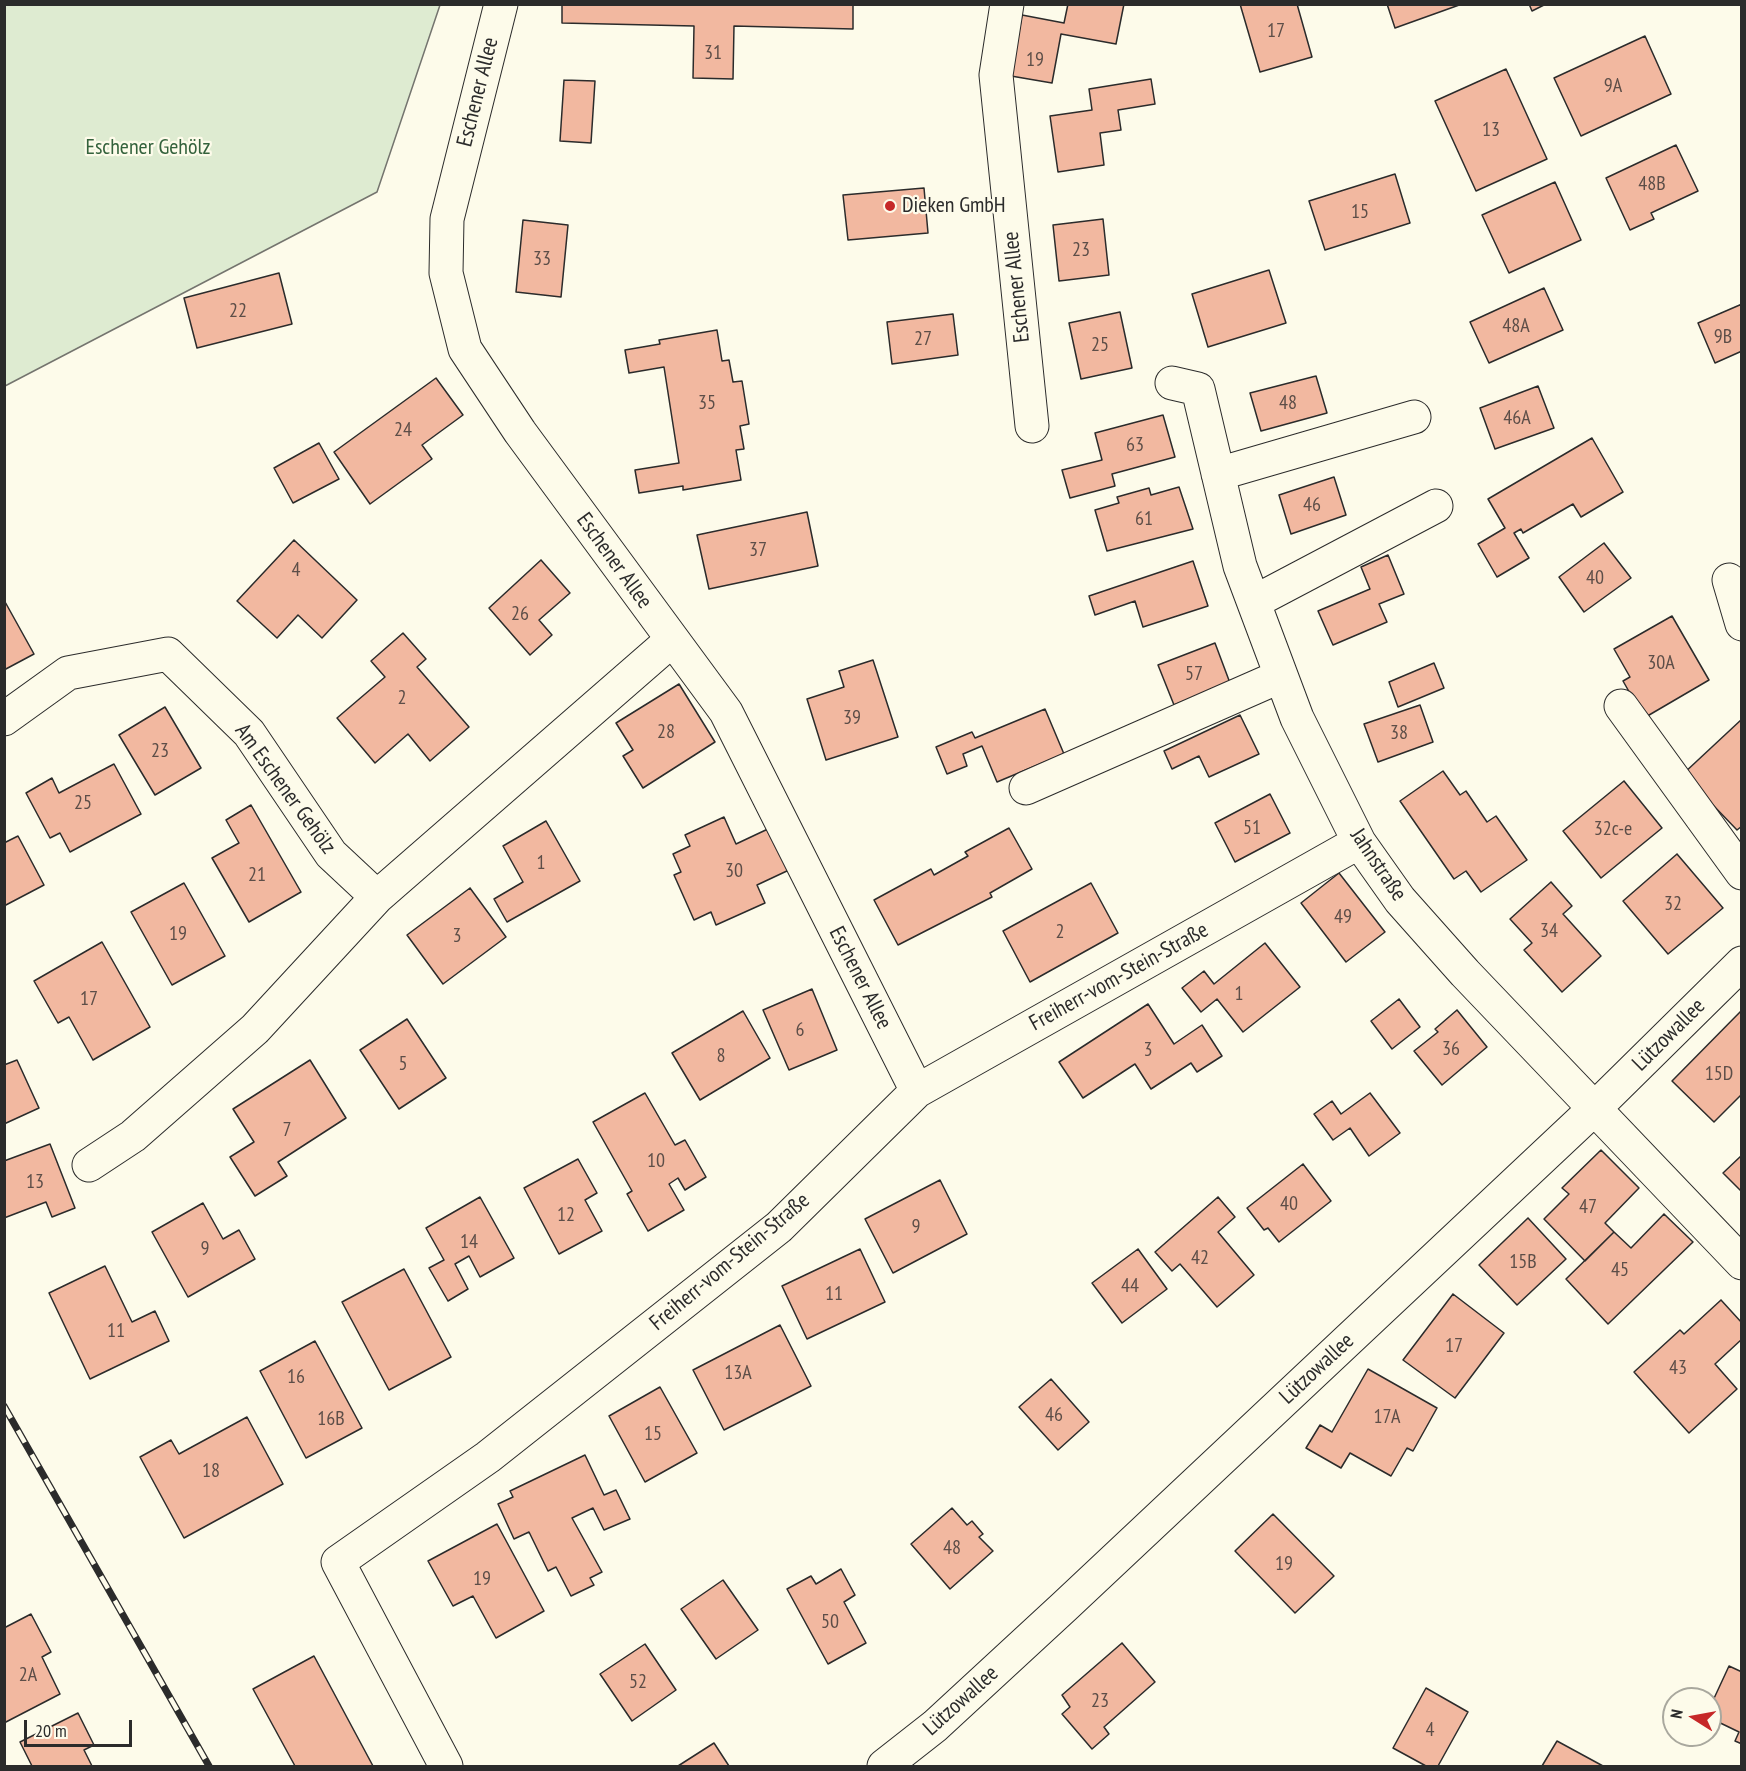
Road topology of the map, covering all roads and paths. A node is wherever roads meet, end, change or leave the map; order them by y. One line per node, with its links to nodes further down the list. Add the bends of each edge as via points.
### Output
1 (501, 4): 11 (street, Eschener Allee, via 447,219 446,273 465,349 520,432)
2 (1007, 4): 5 (street, Eschener Allee, via 996,75)
3 (1173, 383): 6 (street, Jahnstraße, via 1198,389)
4 (1414, 417): 6 (street)
5 (1032, 426)
6 (1218, 474): 9 (street, Jahnstraße, via 1240,567)
7 (1436, 506): 9 (street)
8 (1729, 580): 10 (street)
9 (1254, 602): 12 (street, Jahnstraße)
10 (1742, 624)
11 (672, 640): 18 (street); 20 (street, Eschener Allee, via 726,712)
12 (1281, 676): 15 (street); 16 (street, Jahnstraße)
13 (1621, 706): 17 (street)
14 (4, 719): 18 (street, Am Eschener Gehölz, via 68,673 168,654 249,734 331,854)
15 (1026, 788)
16 (1359, 842): 20 (street, Freiherr-vom-Stein-Straße); 21 (street, Jahnstraße, via 1400,900)
17 (1742, 873)
18 (377, 897): 22 (street, via 255,1029 133,1136)
19 (1742, 963): 21 (street, Lützowallee)
20 (917, 1091): 24 (street, Freiherr-vom-Stein-Straße, via 779,1227 488,1457 338,1562)
21 (1594, 1109): 23 (street, Jahnstraße); 25 (street, Lützowallee, via 1056,1614 935,1726)
22 (89, 1165)
23 (1742, 1263)
24 (446, 1767)
25 (884, 1767)

